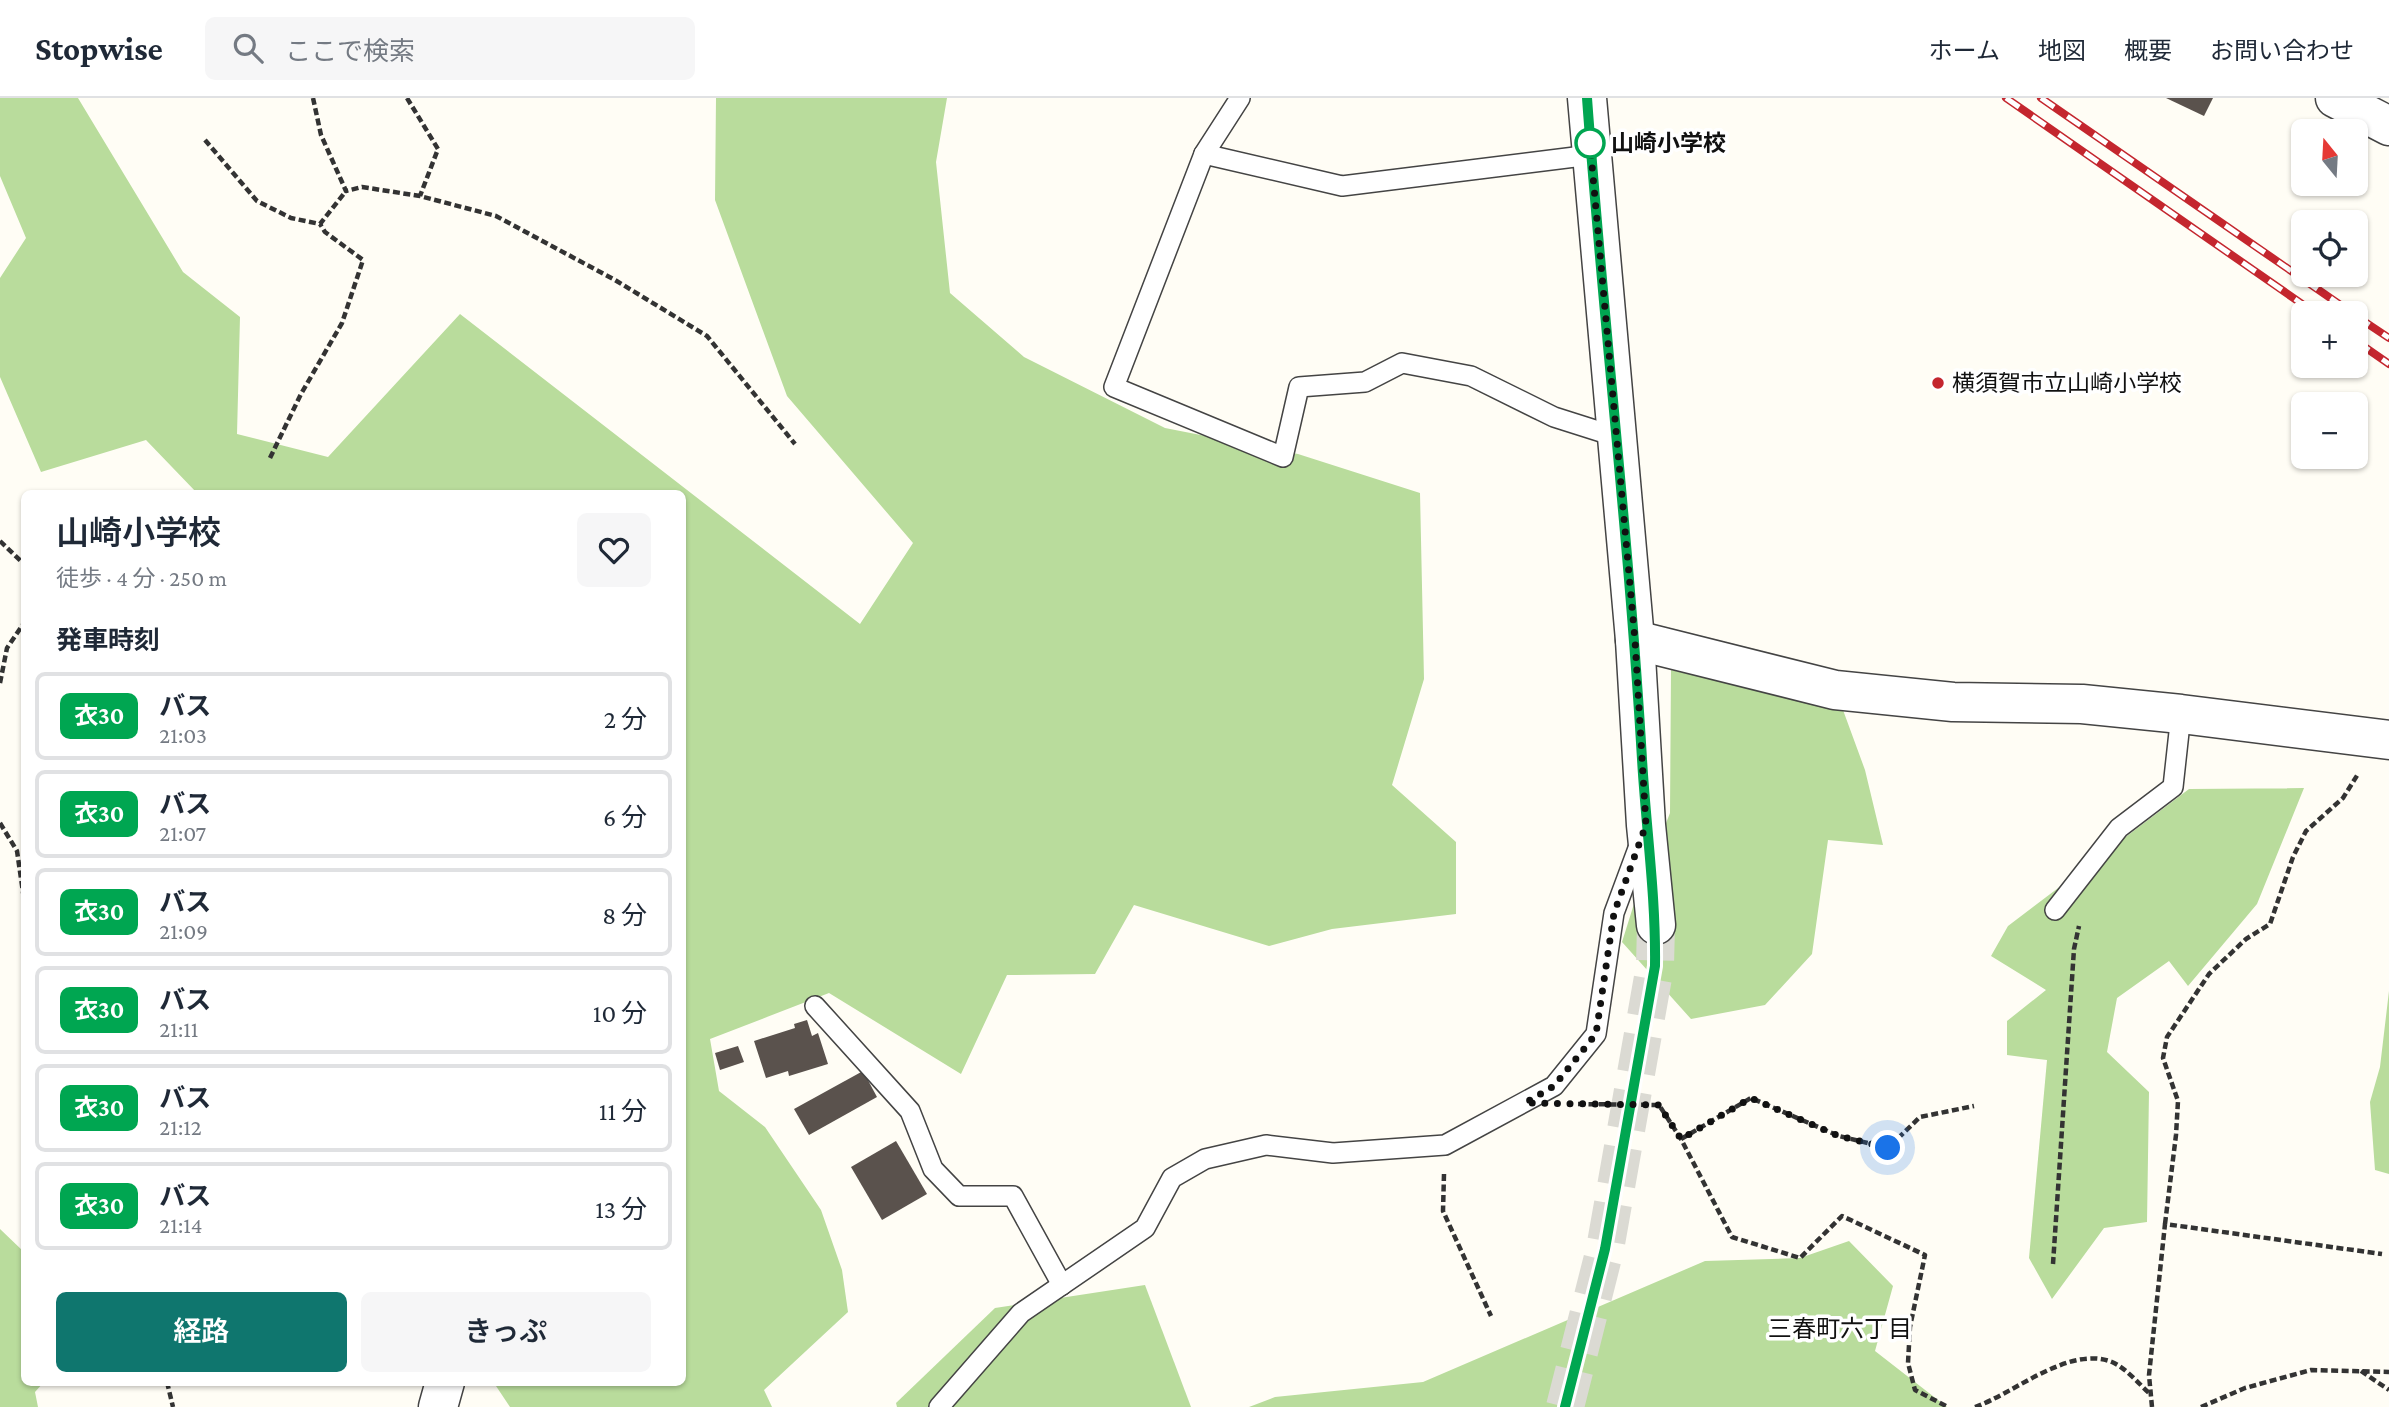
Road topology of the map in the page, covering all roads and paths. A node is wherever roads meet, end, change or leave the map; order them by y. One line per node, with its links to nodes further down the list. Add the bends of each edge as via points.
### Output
1 (313, 98): 10 (path, via 321,135)
2 (407, 98): 11 (path, via 438,149)
3 (1240, 98): 8 (lane)
4 (1587, 98): 9 (street)
5 (2335, 98): 6 (street)
6 (2389, 126)
7 (205, 140): 12 (path, via 257,201 291,218)
8 (1204, 154): 9 (lane, via 1342,186); 13 (lane, via 1114,387 1283,457 1299,387 1365,382 1402,363 1471,376 1554,417)
9 (1591, 155): 13 (street)
10 (346, 191): 11 (path, via 362,187); 12 (path)
11 (420, 196): 14 (path, via 496,216 707,336)
12 (320, 224): 15 (path, via 363,260 342,323)
13 (1617, 436): 19 (street)
14 (795, 444)
15 (270, 458)
16 (0, 541): 17 (path)
17 (21, 561)
18 (21, 627): 20 (path, via 7,648)
19 (1635, 640): 21 (street, via 1835,690 1954,702 2082,704); 24 (street)
20 (0, 683)
21 (2181, 714): 22 (street); 26 (lane, via 2173,787 2119,828)
22 (2384, 740): 33 (path, via 2343,798 2306,831 2270,924 2246,939 2209,974 2167,1037 2163,1058 2178,1101)
23 (0, 823): 25 (path, via 18,851)
24 (1646, 825): 27 (street); 29 (lane, via 1614,913 1596,1034 1554,1086)
25 (21, 875)
26 (2055, 910): 35 (path, via 2081,917 2074,949)
27 (1656, 925)
28 (815, 1006): 36 (lane, via 910,1111 933,1169 959,1195 1013,1196)
29 (1525, 1103): 31 (path, via 1659,1105); 32 (lane)
30 (1974, 1106): 31 (path, via 1920,1117 1888,1148 1839,1136 1751,1098)
31 (1681, 1139): 47 (path, via 1732,1237 1800,1258 1842,1216 1925,1255 1910,1327 1908,1363 1915,1390)
32 (1445, 1145): 36 (lane, via 1333,1153 1266,1145 1205,1159 1172,1178 1145,1228); 37 (path, via 1443,1211)
33 (2165, 1224): 34 (path); 43 (path, via 2149,1375)
34 (2382, 1254)
35 (2053, 1264)
36 (1062, 1285): 46 (lane, via 1021,1313)
37 (1491, 1316)
38 (2359, 1370): 39 (path); 42 (path); 50 (path, via 2311,1370 2245,1388)
39 (2389, 1372)
40 (168, 1386): 44 (path)
41 (444, 1386): 45 (street)
42 (2389, 1390)
43 (2151, 1394): 48 (path, via 2114,1363 2090,1357 2056,1367); 49 (path)
44 (173, 1407)
45 (438, 1407)
46 (939, 1407)
47 (1948, 1407)
48 (1975, 1407)
49 (2152, 1407)
50 (2201, 1407)

